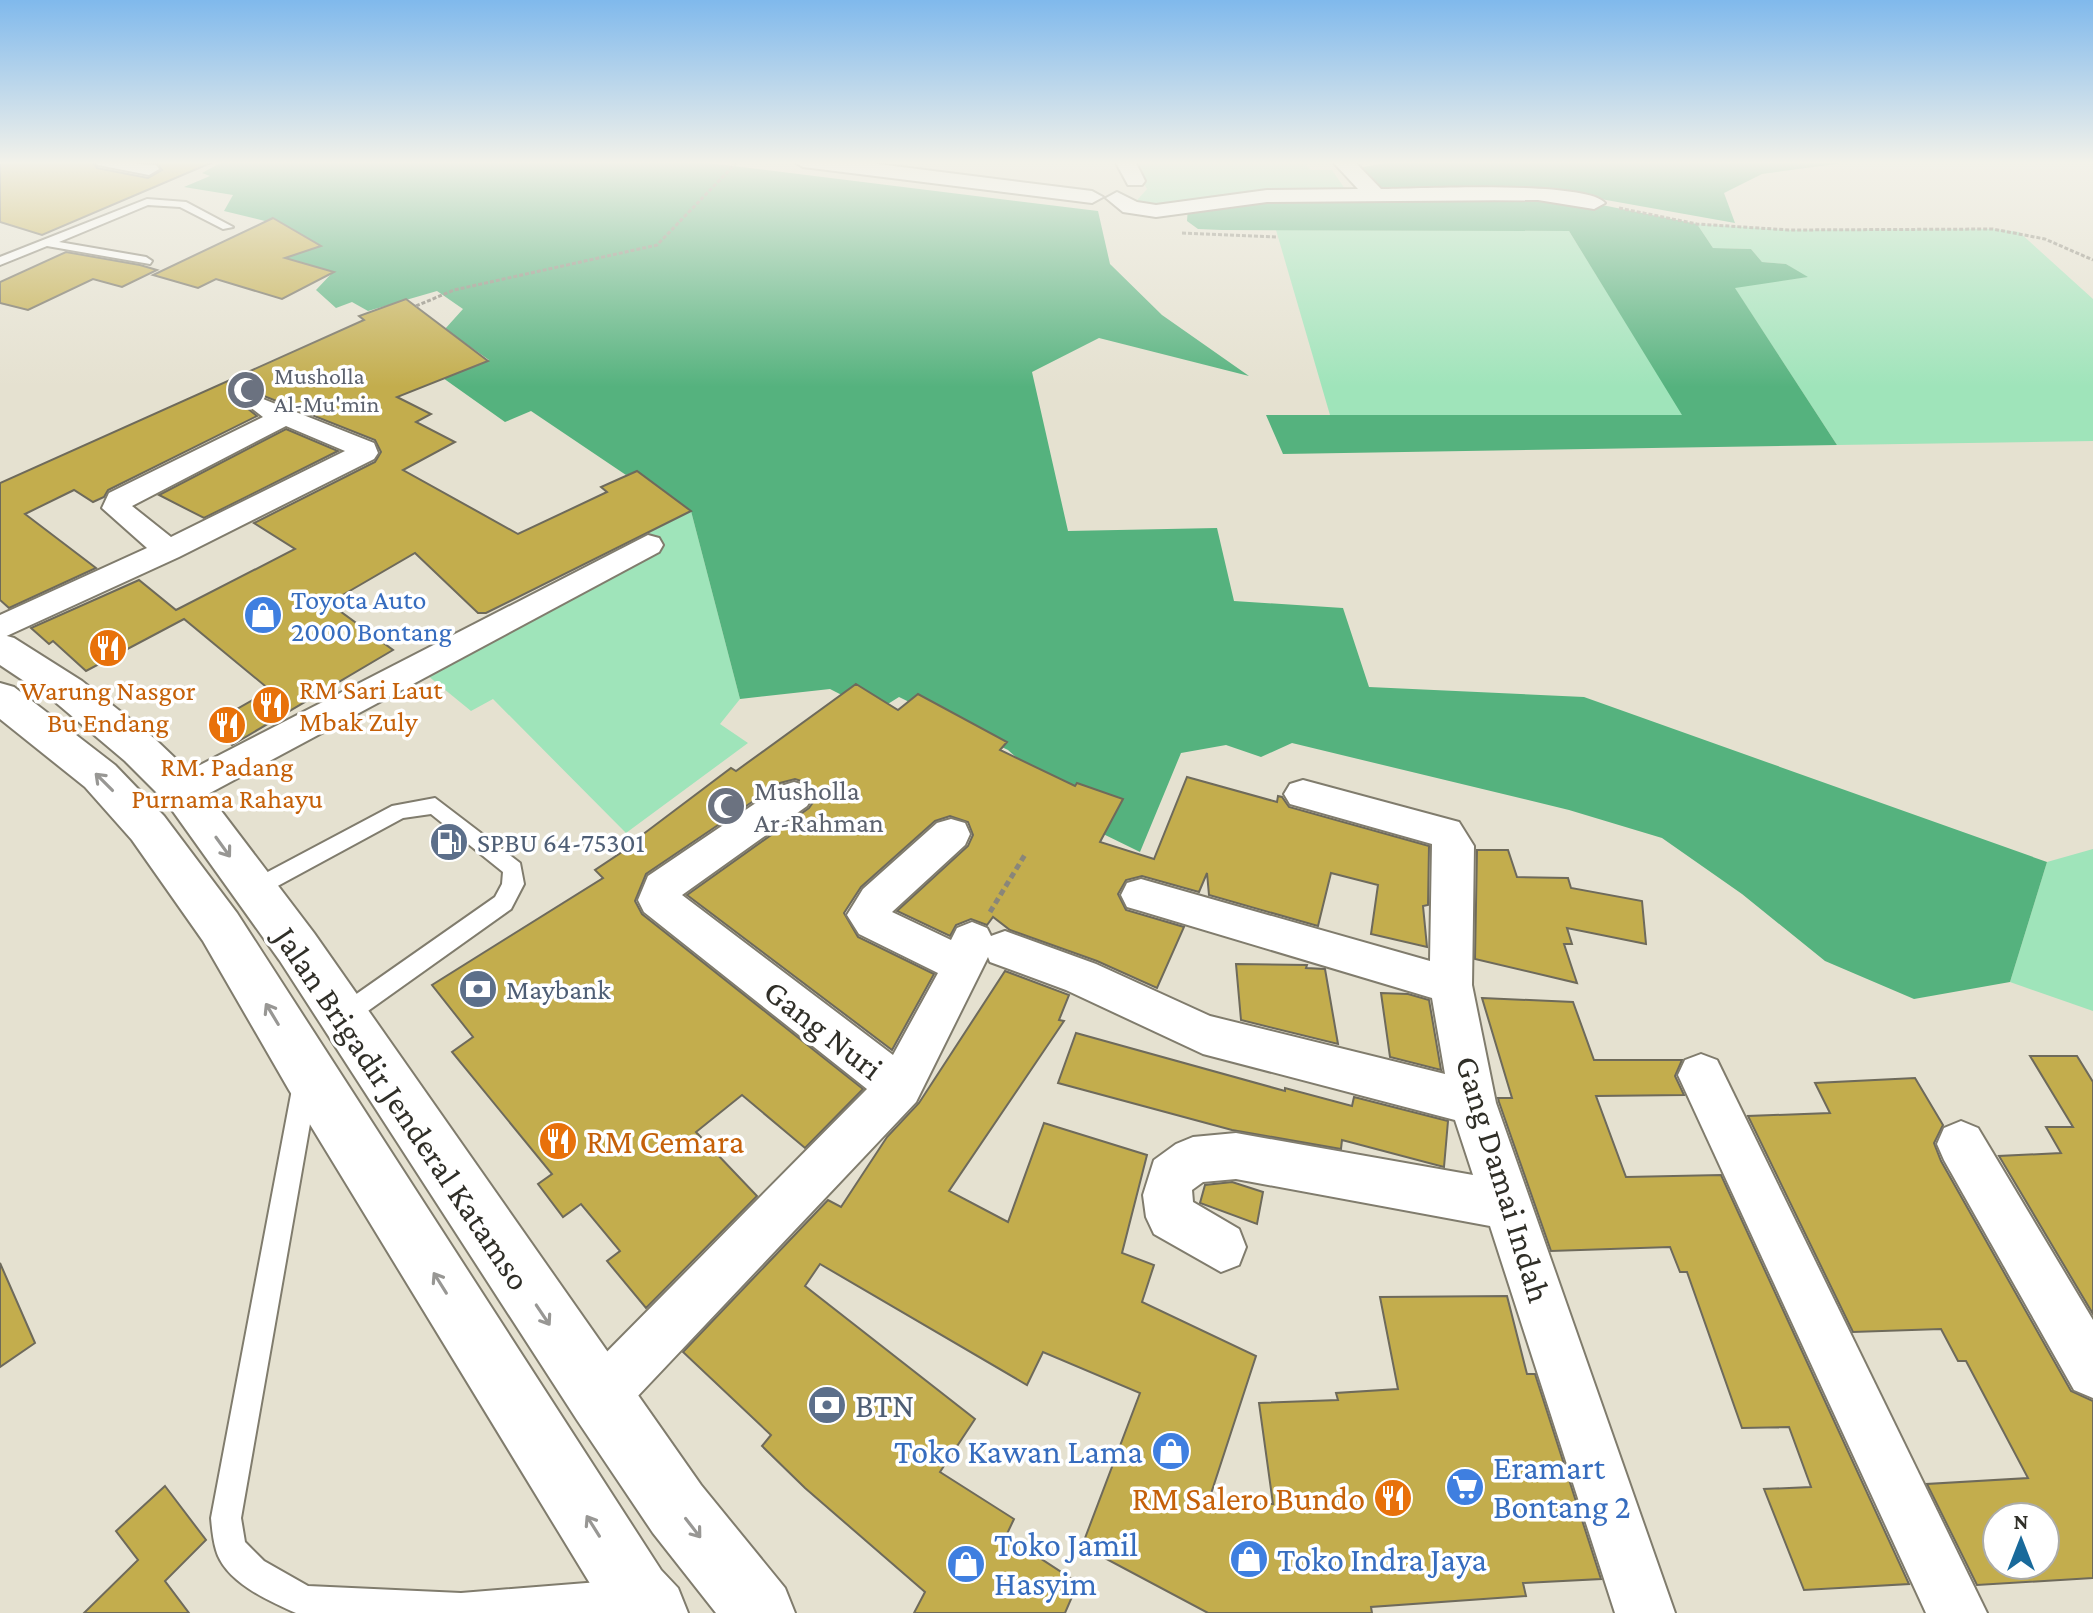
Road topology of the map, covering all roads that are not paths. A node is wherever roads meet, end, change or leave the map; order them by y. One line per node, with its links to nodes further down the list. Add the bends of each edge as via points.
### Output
1 (63, 236): 2 (lane)
2 (47, 243): 3 (lane); 4 (lane)
3 (0, 261)
4 (146, 261)
5 (648, 545): 10 (street)
6 (168, 550): 6 (street, via 117,508 119,499 274,412 364,449); 7 (street)
7 (0, 628)
8 (0, 647): 9 (main road, Jalan Brigadir Jenderal Katamso)
9 (51, 713): 10 (main road, Jalan Brigadir Jenderal Katamso); 19 (main road, Jalan Brigadir Jenderal Katamso, one-way to 9, via 220,927 148,828)
10 (182, 791): 14 (main road, Jalan Brigadir Jenderal Katamso, one-way to 14)
11 (1303, 794): 17 (street, Gang Damai Indah, via 1450,838)
12 (794, 796): 21 (street, Gang Nuri, via 662,888 658,900)
13 (951, 834): 16 (street, via 868,915 874,922)
14 (254, 889): 18 (main road, Jalan Brigadir Jenderal Katamso); 18 (lane, via 399,811 425,805 435,806 513,869 513,884 503,903)
15 (1141, 895): 17 (street)
16 (980, 952): 21 (street); 22 (street, via 1081,977 1203,1034)
17 (1451, 985): 22 (street, Gang Damai Indah)
18 (343, 1016): 27 (main road, Jalan Brigadir Jenderal Katamso, one-way to 27)
19 (308, 1073): 28 (main road, Jalan Brigadir Jenderal Katamso, one-way to 19); 28 (lane, via 226,1518 231,1550 278,1589 308,1602 461,1609)
20 (1701, 1075): 31 (street)
21 (900, 1087): 27 (street, Gang Nuri)
22 (1473, 1103): 24 (street, Gang Damai Indah)
23 (1961, 1144): 26 (street)
24 (1507, 1205): 25 (street, via 1236,1156 1193,1160 1171,1177 1171,1217); 30 (street, Gang Damai Indah)
25 (1221, 1247)
26 (2093, 1371)
27 (599, 1398): 29 (main road, Jalan Brigadir Jenderal Katamso, one-way to 29, via 677,1509)
28 (645, 1604)
29 (760, 1613)
30 (1645, 1613)
31 (1957, 1613)

